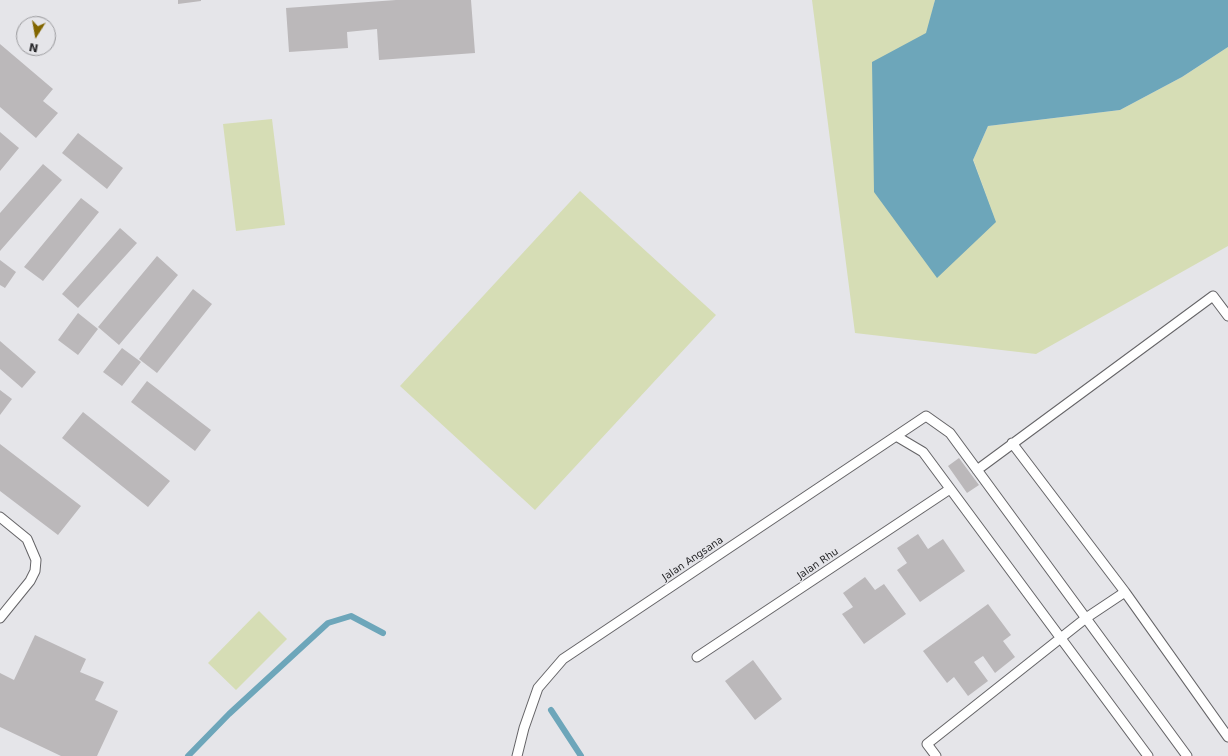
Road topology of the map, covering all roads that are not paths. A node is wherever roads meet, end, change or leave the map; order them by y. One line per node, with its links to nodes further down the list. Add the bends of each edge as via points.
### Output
1 (1228, 316): 3 (lane, via 1213,296)
2 (896, 436): 4 (lane, Jalan Angsana, via 926,416 950,433); 5 (lane, via 923,452); 13 (lane, Jalan Angsana, via 563,659 538,688)
3 (1012, 443): 4 (lane); 7 (lane)
4 (977, 470): 9 (lane)
5 (950, 489): 10 (lane); 11 (lane, Jalan Rhu)
6 (0, 517): 8 (lane, via 27,539 36,560 35,571 30,581)
7 (1125, 592): 9 (lane); 12 (lane)
8 (0, 618)
9 (1086, 618): 10 (lane); 16 (lane)
10 (1061, 638): 14 (lane, via 927,744); 15 (lane)
11 (697, 657)
12 (1228, 737)
13 (517, 756)
14 (936, 756)
15 (1148, 756)
16 (1187, 756)

